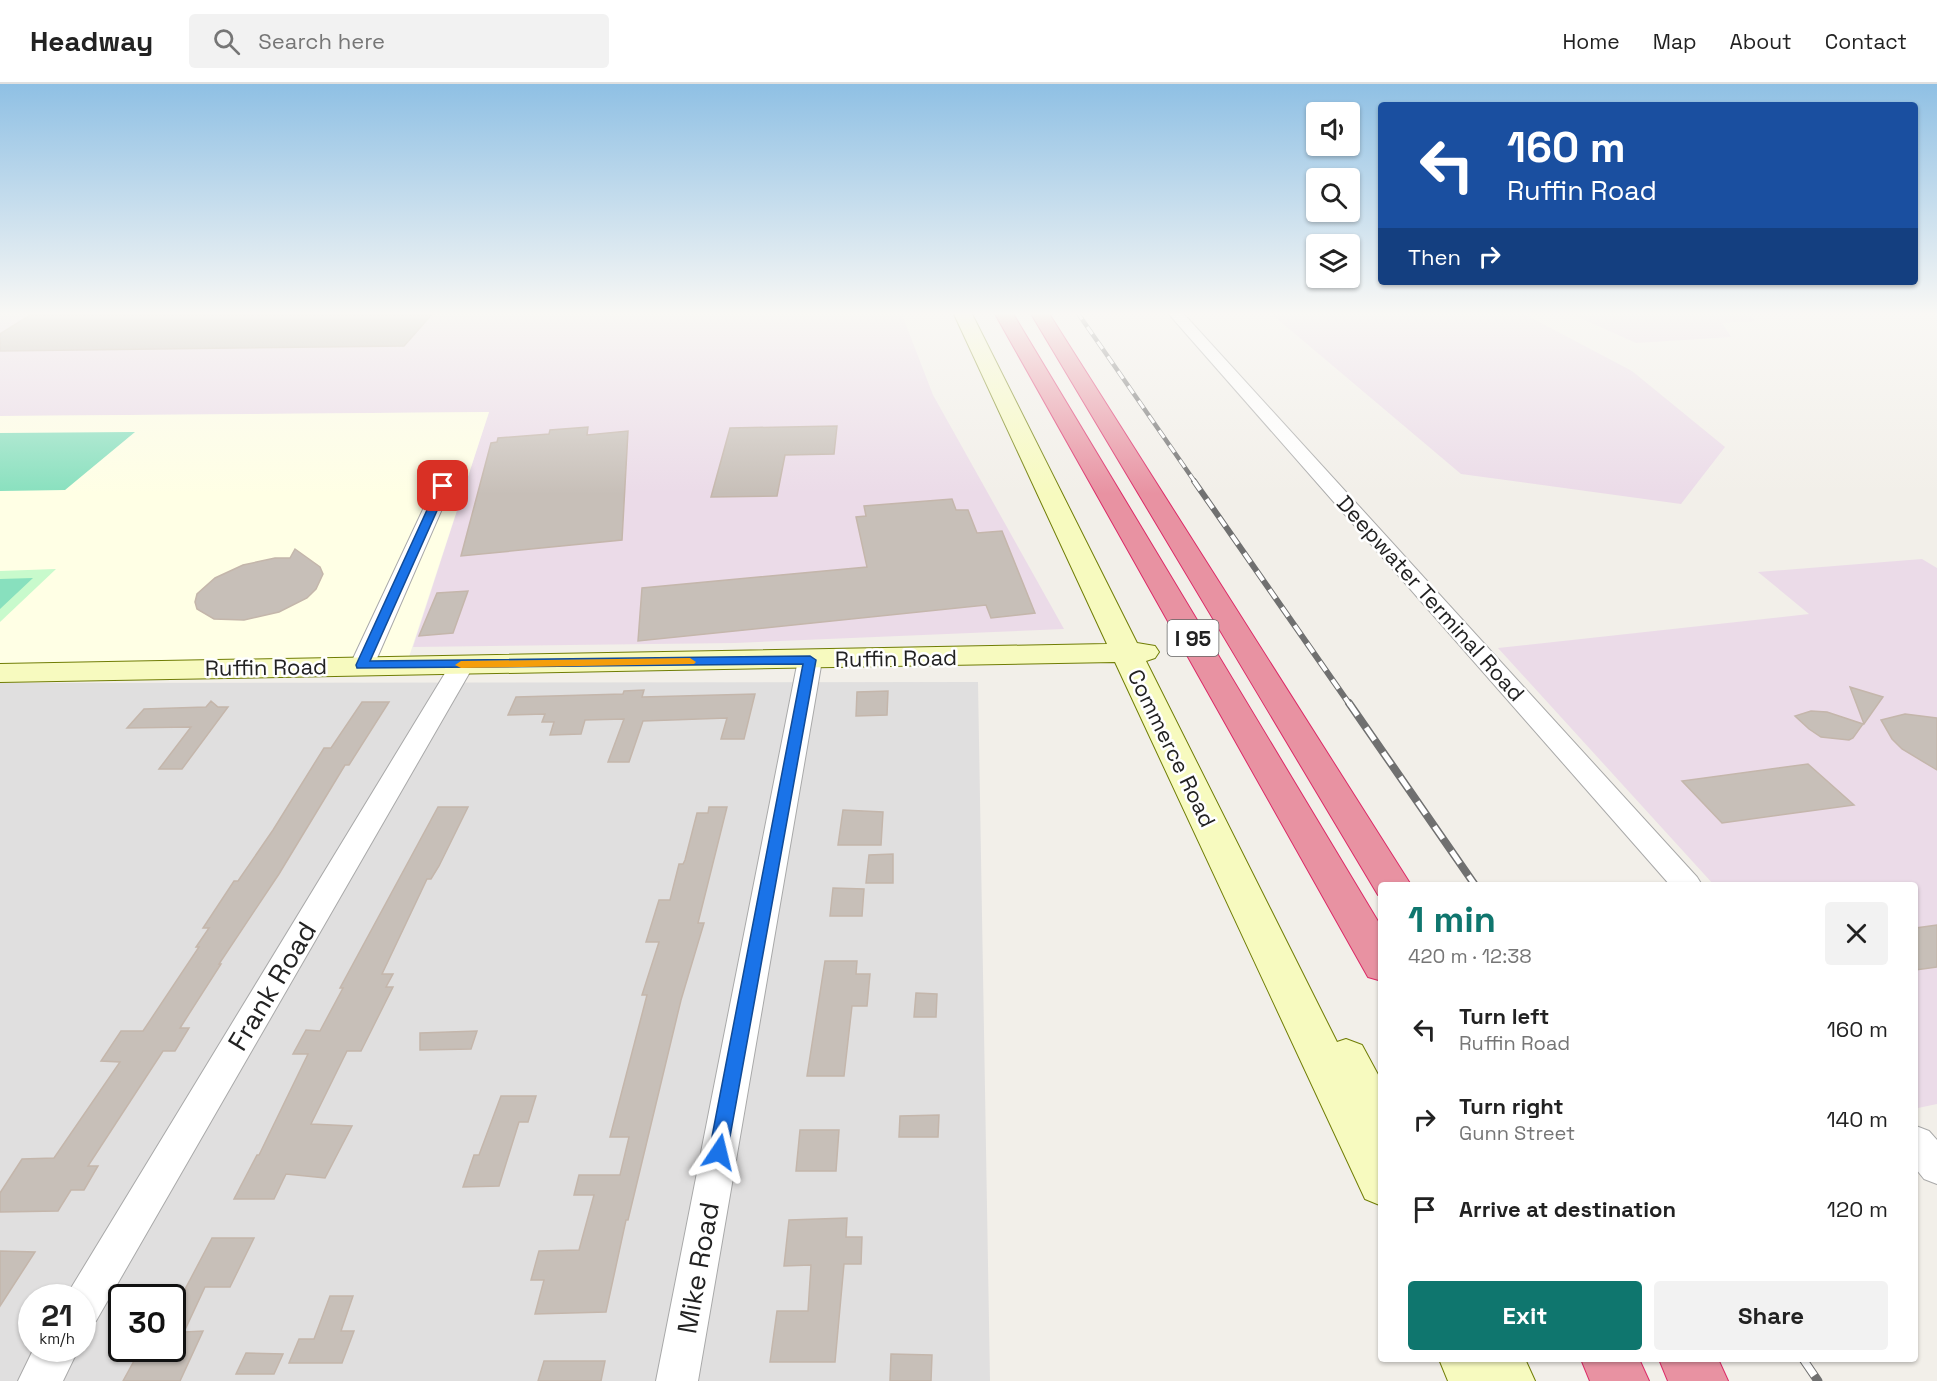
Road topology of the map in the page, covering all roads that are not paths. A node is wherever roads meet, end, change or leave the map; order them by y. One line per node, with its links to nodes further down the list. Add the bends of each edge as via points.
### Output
1 (993, 373): 7 (main road, Commerce Road)
2 (1003, 373): 7 (main road, Commerce Road)
3 (1038, 373): 14 (highway, I 95)
4 (1075, 373): 12 (highway, I 95)
5 (1227, 373): 13 (street, Deepwater Terminal Road)
6 (443, 486): 9 (street)
7 (1135, 652): 8 (main road, Ruffin Road); 15 (main road, Commerce Road); 18 (main road, Commerce Road)
8 (810, 660): 10 (main road, Ruffin Road); 26 (street, Mike Road)
9 (362, 665): 10 (main road, Ruffin Road); 11 (main road, Ruffin Road)
10 (462, 665): 19 (street, Frank Road)
11 (0, 673)
12 (1390, 882)
13 (1684, 882)
14 (1378, 958)
15 (1378, 1121)
16 (1918, 1145): 17 (street)
17 (1937, 1167)
18 (1378, 1174)
19 (96, 1284)
20 (50, 1362): 25 (street)
21 (1468, 1362): 27 (main road)
22 (1498, 1362): 28 (main road)
23 (1610, 1362): 29 (highway)
24 (1688, 1362): 30 (highway)
25 (39, 1381)
26 (677, 1381)
27 (1477, 1381)
28 (1507, 1381)
29 (1621, 1381)
30 (1700, 1381)

